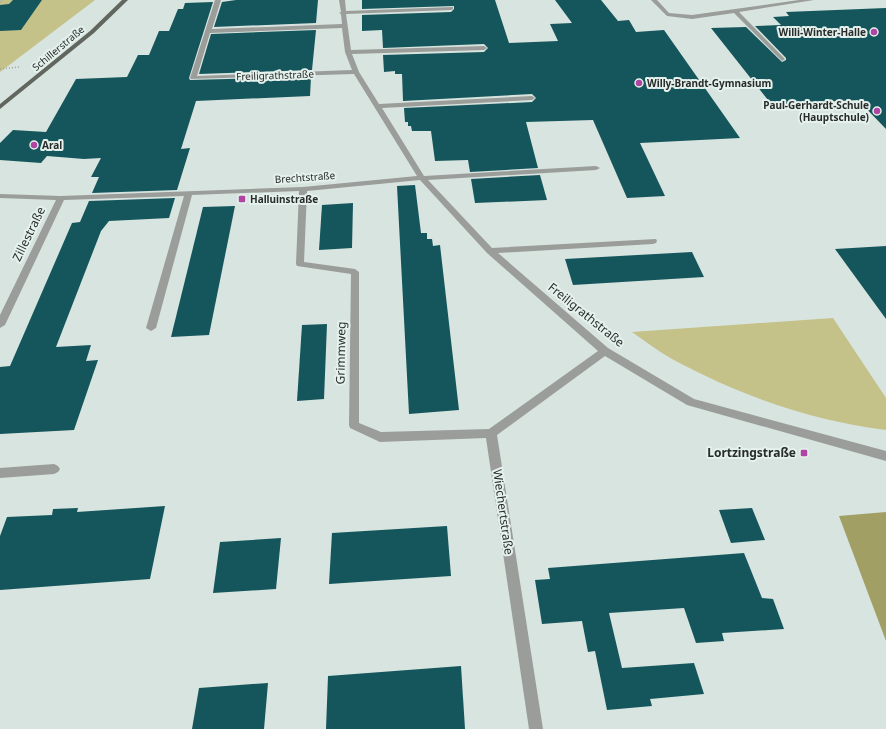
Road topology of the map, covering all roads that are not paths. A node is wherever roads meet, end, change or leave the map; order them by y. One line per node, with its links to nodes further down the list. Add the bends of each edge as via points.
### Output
1 (125, 0): 17 (main road, Schillerstraße, via 92,32)
2 (218, 0): 10 (street)
3 (342, 0): 8 (street, Freiligrathstraße)
4 (654, 0): 7 (street, via 667,14 692,17)
5 (810, 0): 7 (street)
6 (451, 8): 8 (street)
7 (735, 11): 13 (street)
8 (342, 13): 9 (street, Freiligrathstraße)
9 (344, 26): 10 (street); 12 (street, Freiligrathstraße)
10 (208, 31): 14 (street, Freiligrathstraße, via 193,78)
11 (484, 48): 12 (street)
12 (348, 52): 14 (street, Freiligrathstraße)
13 (782, 59)
14 (356, 72): 16 (street, Freiligrathstraße)
15 (532, 98): 16 (street)
16 (377, 106): 19 (street, Freiligrathstraße)
17 (0, 108)
18 (596, 168): 19 (street, Brechtstraße)
19 (422, 178): 20 (street, Brechtstraße); 25 (street, Freiligrathstraße)
20 (303, 188): 21 (street, Brechtstraße); 29 (street, Grimmweg, via 300,264 355,272 354,425 380,437)
21 (189, 193): 23 (street, Brechtstraße); 27 (street)
22 (0, 196): 23 (street, Brechtstraße)
23 (61, 198): 26 (street, Zillestraße)
24 (653, 241): 25 (street)
25 (490, 251): 28 (street, Freiligrathstraße)
26 (0, 325)
27 (151, 328)
28 (605, 351): 29 (street); 30 (street, Freiligrathstraße, via 691,402)
29 (491, 433): 33 (street, Wiechertstraße)
30 (886, 456)
31 (54, 469): 32 (street)
32 (0, 473)
33 (536, 729)

